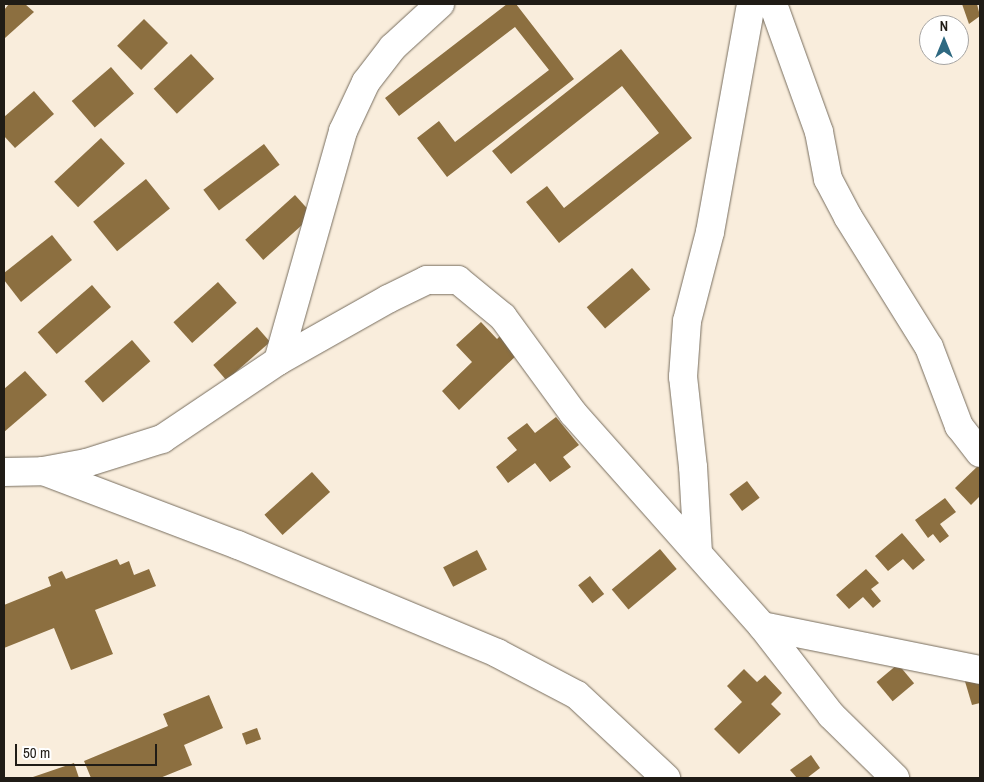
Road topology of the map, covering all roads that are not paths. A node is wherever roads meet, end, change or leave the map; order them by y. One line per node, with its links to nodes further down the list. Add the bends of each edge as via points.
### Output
1 (440, 4): 4 (lane, via 393,47 366,82 343,131)
2 (751, 4): 8 (lane, via 710,232 688,321 682,377 693,467)
3 (773, 4): 5 (lane, via 820,132 828,179 858,234 929,347 960,426)
4 (278, 361): 6 (lane, via 162,439 86,463); 8 (lane, via 427,280 458,280 503,317 573,413)
5 (980, 454)
6 (43, 471): 7 (lane); 11 (lane, via 238,545 497,653 576,695)
7 (4, 472)
8 (698, 553): 9 (lane)
9 (762, 626): 10 (lane); 12 (lane, via 831,715)
10 (980, 670)
11 (666, 778)
12 (895, 778)

